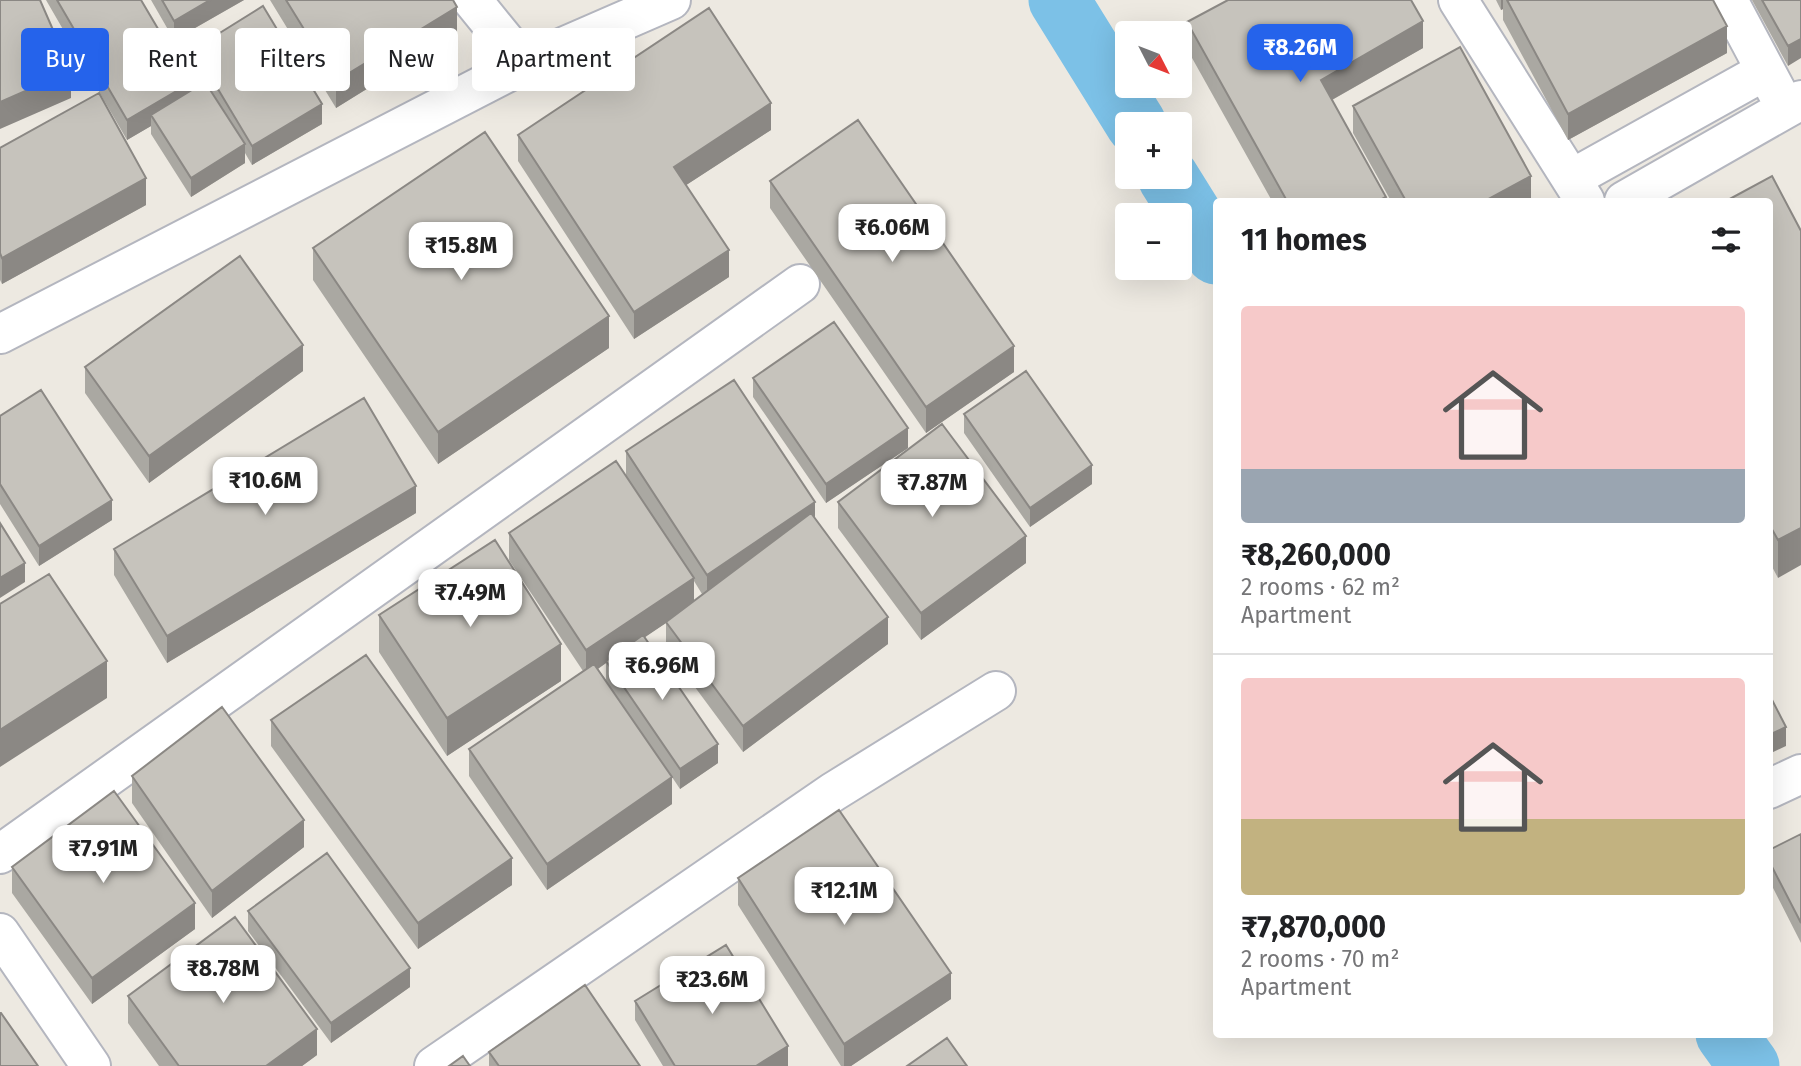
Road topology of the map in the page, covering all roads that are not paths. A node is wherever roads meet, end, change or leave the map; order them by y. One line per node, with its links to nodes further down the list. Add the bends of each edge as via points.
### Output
1 (472, 0): 5 (street)
2 (671, 0): 6 (street)
3 (1458, 0): 10 (street)
4 (1728, 0): 7 (street)
5 (495, 28)
6 (607, 28)
7 (1765, 71): 9 (street); 10 (street)
8 (472, 91): 13 (street)
9 (1793, 104): 11 (street)
10 (1578, 190)
11 (1629, 198)
12 (800, 284): 17 (street)
13 (0, 334)
14 (996, 691): 20 (street, via 833,792)
15 (1801, 774): 16 (street)
16 (1773, 787)
17 (0, 854)
18 (0, 933): 19 (street)
19 (91, 1066)
20 (434, 1066)

